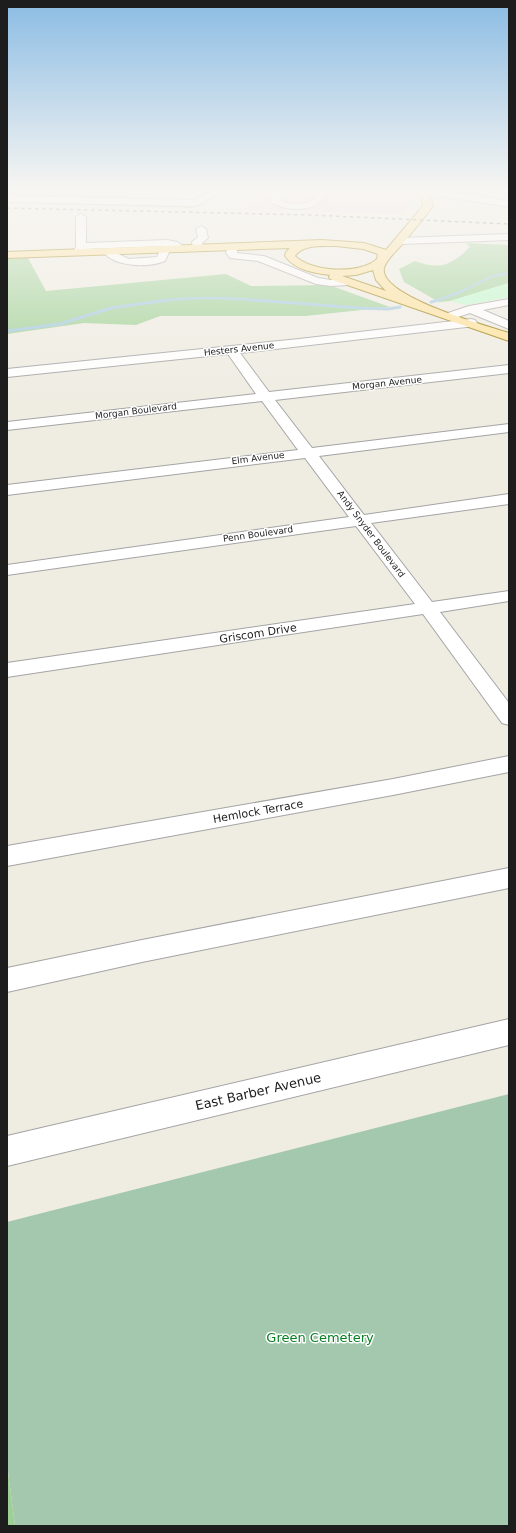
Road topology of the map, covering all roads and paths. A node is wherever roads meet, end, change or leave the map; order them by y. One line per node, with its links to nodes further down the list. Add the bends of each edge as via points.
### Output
1 (268, 262): 7 (street, via 316,282)
2 (293, 262): 6 (main road)
3 (297, 262): 6 (main road)
4 (379, 262): 6 (main road, via 370,268 339,274)
5 (382, 262): 9 (main road, via 378,272 386,286)
6 (306, 266): 7 (main road)
7 (348, 282): 9 (main road)
8 (509, 302): 10 (street)
9 (428, 309): 11 (main road)
10 (469, 309): 11 (street); 13 (street)
11 (449, 316): 12 (main road)
12 (471, 323): 14 (main road); 15 (street, Hesters Avenue)
13 (509, 324)
14 (509, 337)
15 (231, 350): 17 (street, Hesters Avenue); 18 (street, Andy Snyder Boulevard)
16 (509, 369): 18 (street, Morgan Avenue)
17 (7, 373)
18 (265, 396): 19 (street, Morgan Boulevard); 21 (street, Andy Snyder Boulevard)
19 (7, 426)
20 (509, 428): 21 (street, Elm Avenue)
21 (308, 452): 22 (street, Elm Avenue); 24 (street, Andy Snyder Boulevard)
22 (7, 490)
23 (509, 499): 24 (street, Penn Boulevard)
24 (360, 520): 25 (street, Penn Boulevard); 27 (street, Andy Snyder Boulevard)
25 (7, 570)
26 (509, 596): 27 (street, Griscom Drive)
27 (427, 607): 28 (street, Griscom Drive); 29 (street, Andy Snyder Boulevard)
28 (7, 670)
29 (509, 718)
30 (509, 764): 31 (street, Hemlock Terrace)
31 (7, 856)
32 (509, 878): 33 (street)
33 (7, 980)
34 (509, 1032): 35 (street, East Barber Avenue)
35 (7, 1151)

